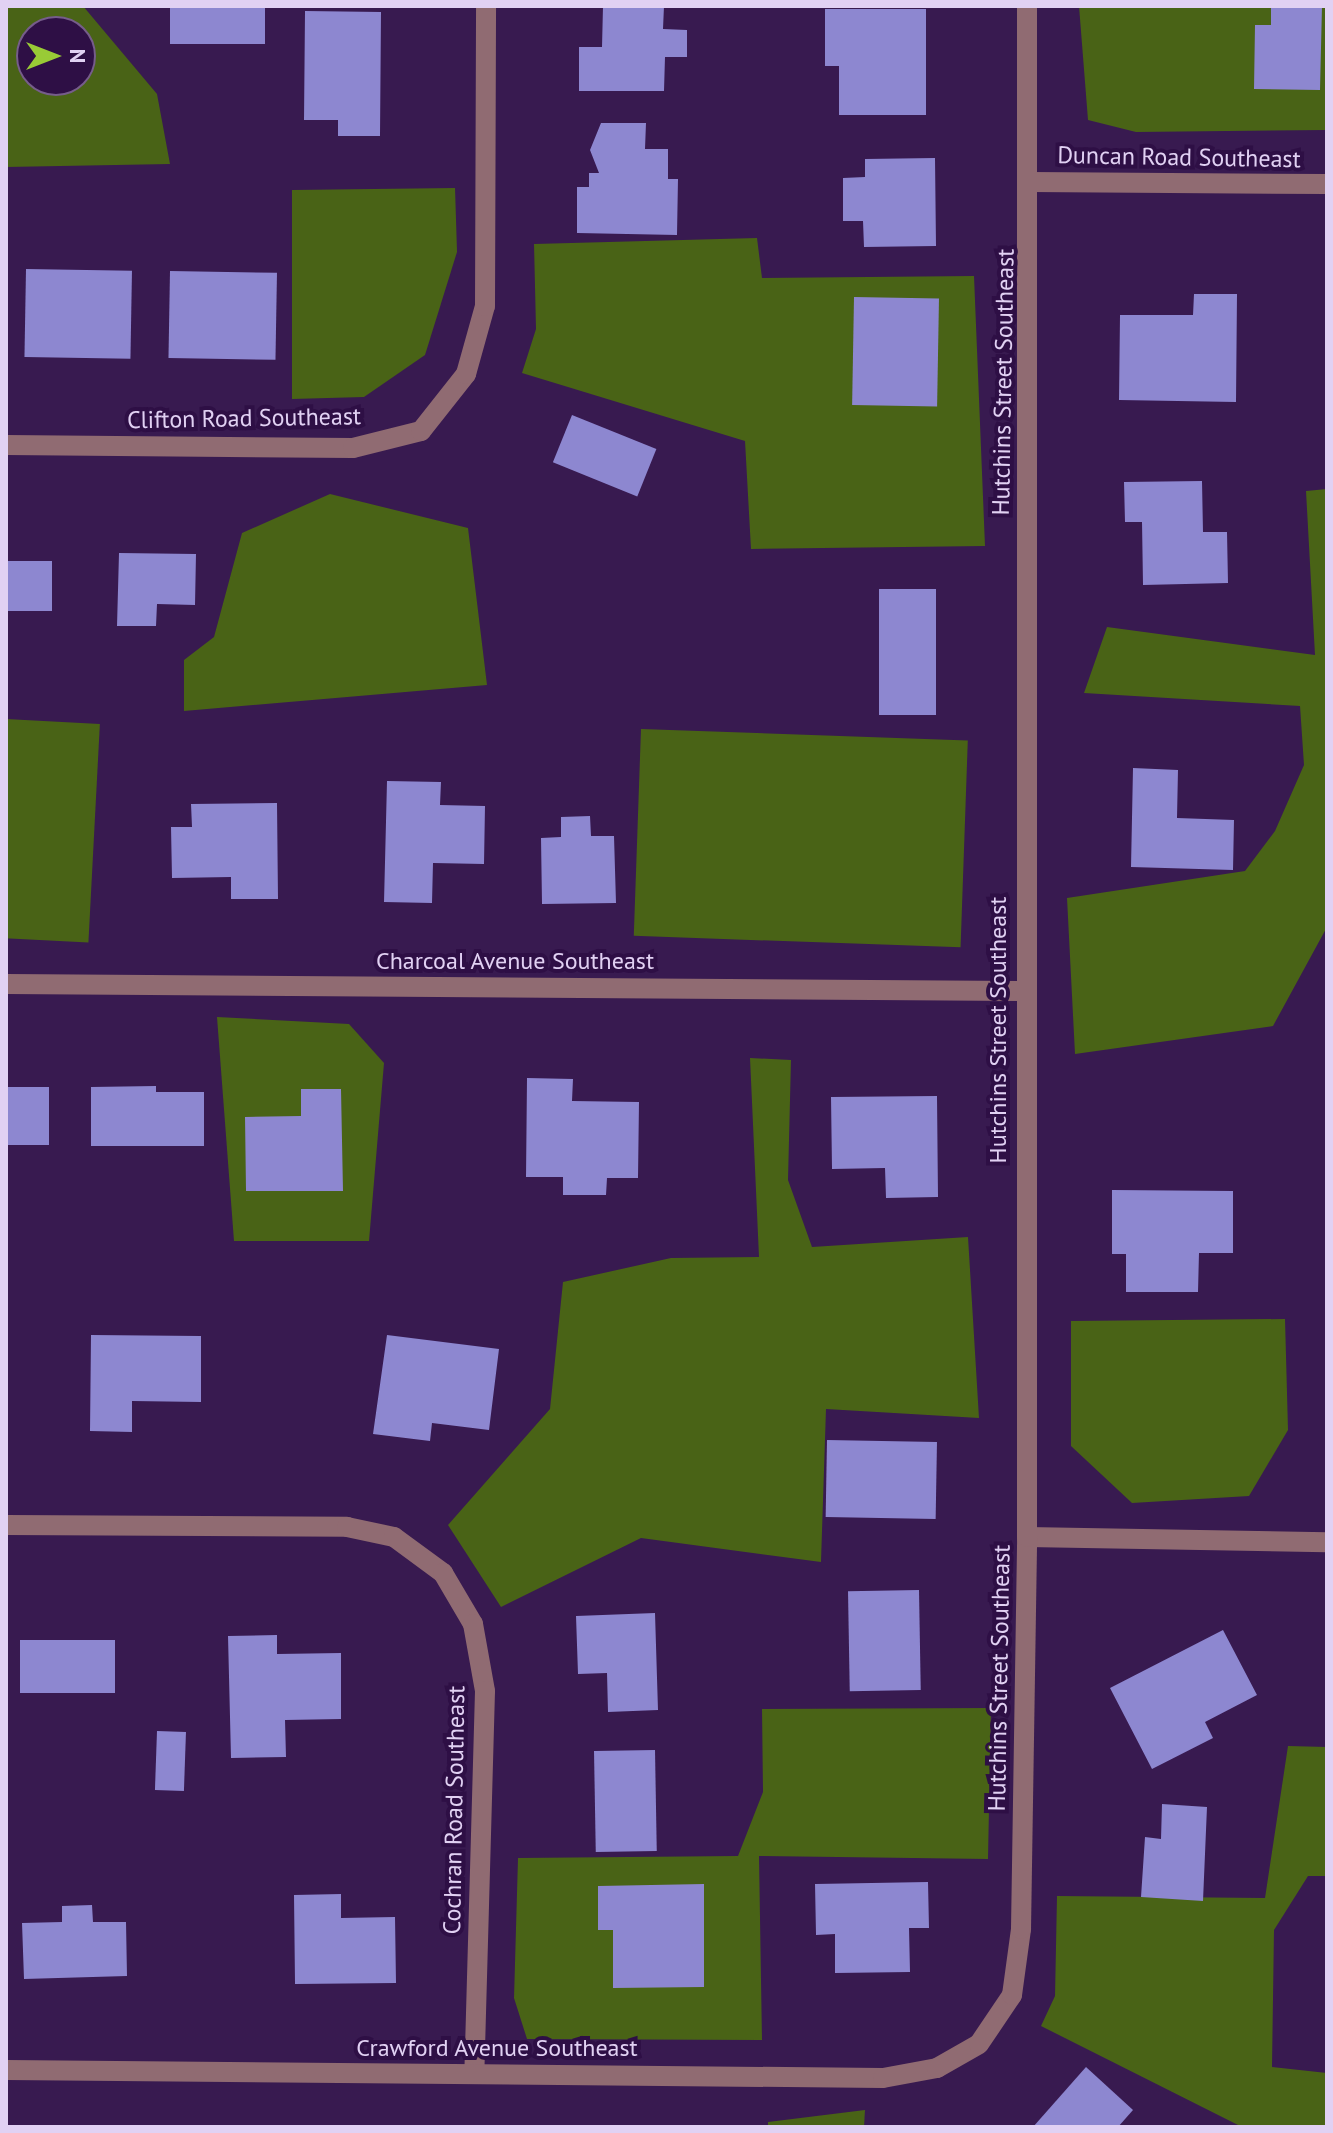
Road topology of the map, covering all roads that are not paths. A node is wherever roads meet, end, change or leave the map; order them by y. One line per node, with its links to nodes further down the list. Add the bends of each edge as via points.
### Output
1 (486, 6): 5 (street, Clifton Road Southeast, via 485,306 466,374 421,431 353,448)
2 (1027, 6): 3 (street, Hutchins Street Southeast)
3 (1031, 182): 4 (street, Duncan Road Southeast); 7 (street, Hutchins Street Southeast)
4 (1327, 184)
5 (6, 445)
6 (6, 984): 7 (street, Charcoal Avenue Southeast)
7 (1023, 991): 9 (street, Hutchins Street Southeast)
8 (6, 1525): 13 (street, Cochran Road Southeast, via 347,1527 394,1537 443,1573 473,1624 485,1691)
9 (1027, 1537): 10 (street); 11 (street, Hutchins Street Southeast, via 1021,1929 1012,1995)
10 (1327, 1542)
11 (979, 2044): 13 (street, Crawford Avenue Southeast, via 937,2068 883,2078)
12 (6, 2070): 13 (street, Crawford Avenue Southeast)
13 (474, 2074)

